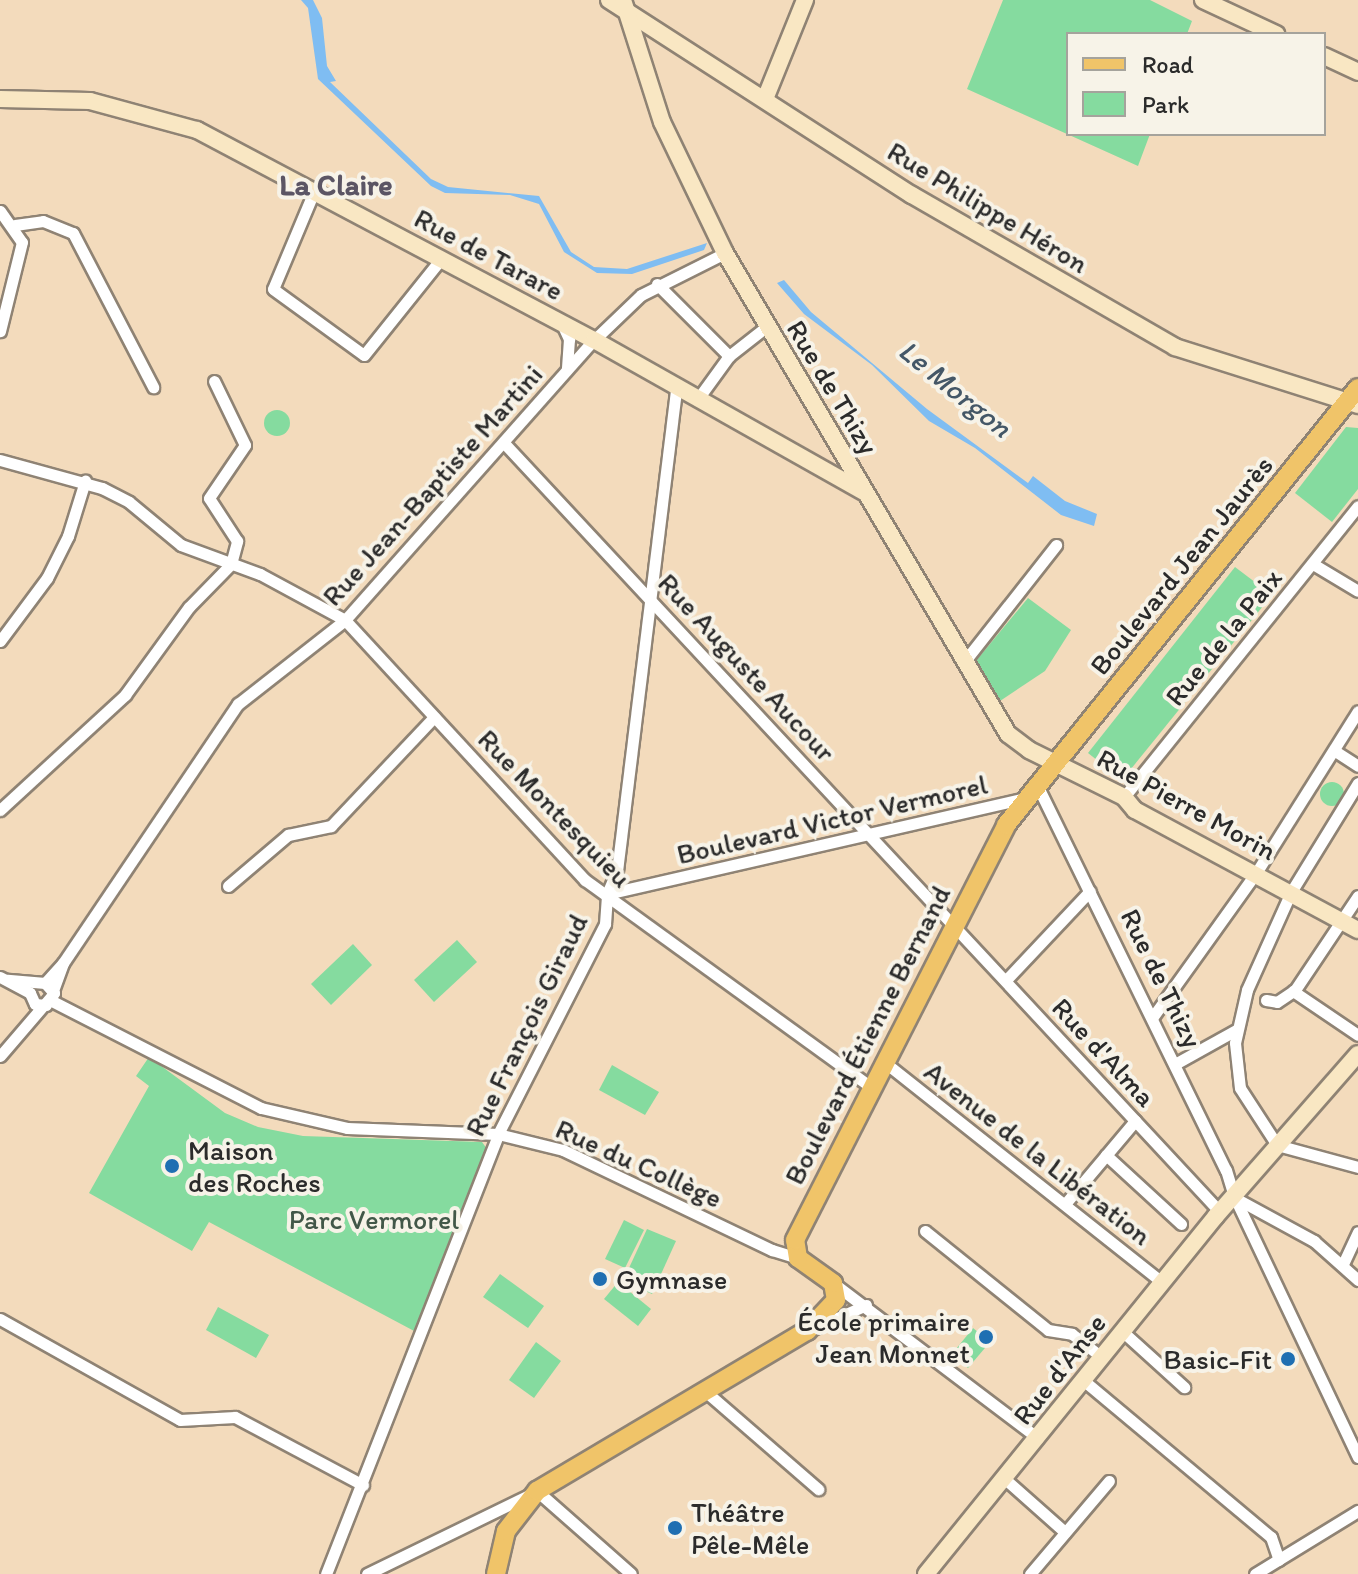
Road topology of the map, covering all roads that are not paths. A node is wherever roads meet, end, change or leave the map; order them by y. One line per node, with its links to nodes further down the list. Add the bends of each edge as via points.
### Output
1 (805, 0): 10 (main road)
2 (1203, 0): 4 (main road)
3 (619, 2): 5 (main road, Rue Philippe Héron); 6 (main road, Rue de Thizy)
4 (1272, 32)
5 (672, 38): 6 (main road, via 656,37); 10 (main road, Rue Philippe Héron)
6 (638, 48): 14 (main road, Rue de Thizy, via 662,122)
7 (1326, 57): 8 (main road)
8 (1358, 72)
9 (0, 99): 11 (main road, Rue de Tarare, via 103,103 197,130)
10 (765, 99): 26 (main road, Rue Philippe Héron, via 912,195 1175,347)
11 (315, 189): 15 (main road, Rue de Tarare); 15 (street, via 273,283 280,297 364,355)
12 (0, 211): 13 (street)
13 (15, 225): 19 (street, via 21,258); 24 (street, via 43,221 73,233)
14 (725, 253): 16 (street, Rue Jean-Baptiste Martini); 18 (main road, Rue de Thizy)
15 (441, 259): 17 (main road, Rue de Tarare)
16 (657, 284): 20 (street, Rue Jean-Baptiste Martini); 21 (street)
17 (562, 323): 20 (main road, Rue de Tarare); 22 (street, Rue Jean-Baptiste Martini, via 569,339)
18 (766, 327): 21 (street); 29 (main road, Rue de Thizy)
19 (0, 331)
20 (594, 340): 22 (street, Rue Jean-Baptiste Martini); 25 (main road, Rue de Tarare)
21 (729, 356): 27 (street)
22 (566, 371): 30 (street, Rue Jean-Baptiste Martini)
23 (214, 381): 37 (street, via 245,445 209,498 237,541)
24 (153, 387)
25 (676, 388): 27 (main road, Rue de Tarare); 40 (street, Rue François Giraud)
26 (1355, 398): 28 (main road); 47 (main road, Boulevard Jean Jaurès)
27 (697, 400): 31 (main road, Rue de Tarare)
28 (1358, 421)
29 (832, 437): 31 (main road, via 819,459); 34 (main road, Rue de Thizy)
30 (504, 443): 40 (street, Rue Auguste Aucour); 41 (street, Rue Jean-Baptiste Martini)
31 (803, 458): 34 (main road, Rue de Tarare)
32 (0, 460): 33 (street)
33 (85, 481): 37 (street, via 129,502 181,545); 42 (street, via 68,536 47,578)
34 (864, 492): 43 (main road, Rue de Thizy)
35 (1358, 506): 38 (street, Rue de la Paix)
36 (1056, 545): 43 (street)
37 (231, 564): 41 (street); 53 (street, via 189,607 125,695)
38 (1313, 564): 39 (street); 51 (street, Rue de la Paix)
39 (1358, 591)
40 (651, 599): 54 (street, Rue Auguste Aucour); 59 (street, Rue François Giraud, via 617,871)
41 (345, 620): 45 (street, Rue Montesquieu); 67 (street, Rue Jean-Baptiste Martini, via 238,704)
42 (0, 641)
43 (964, 662): 47 (main road, Rue de Thizy, via 1008,734)
44 (1358, 711): 46 (street)
45 (434, 717): 56 (street, via 338,820 288,835); 59 (street, Rue Montesquieu, via 585,880)
46 (1335, 751): 48 (street); 55 (street)
47 (1056, 763): 50 (main road, Boulevard Jean Jaurès); 51 (main road, Rue Pierre Morin)
48 (1358, 766)
49 (1358, 783): 58 (street)
50 (1037, 785): 52 (main road, Boulevard Étienne Bernand); 57 (street, Rue de Thizy)
51 (1124, 797): 55 (main road, Rue Pierre Morin, via 1135,810)
52 (1023, 799): 54 (street, Boulevard Victor Vermorel); 62 (main road, Boulevard Étienne Bernand)
53 (0, 810)
54 (873, 836): 59 (street, Boulevard Victor Vermorel); 62 (street, Rue Auguste Aucour)
55 (1256, 873): 58 (main road, Rue Pierre Morin); 69 (street)
56 (228, 886)
57 (1090, 891): 65 (street); 69 (street, Rue de Thizy)
58 (1291, 892): 61 (main road, Rue Pierre Morin); 70 (street, via 1247,990)
59 (607, 894): 76 (street, Rue Montesquieu, via 624,912); 78 (street, Rue François Giraud, via 608,911 597,943)
60 (1358, 896): 61 (street)
61 (1341, 917): 63 (main road, Rue Pierre Morin); 66 (street)
62 (954, 924): 65 (street, Rue d'Alma); 74 (main road, Boulevard Étienne Bernand)
63 (1358, 930)
64 (4, 978): 67 (street, Rue du Collège)
65 (1006, 980): 77 (street, Rue d'Alma)
66 (1293, 991): 68 (street, via 1277,1002); 71 (street)
67 (42, 994): 73 (street, Rue Jean-Baptiste Martini); 78 (street, Rue du Collège, via 209,1083 291,1118 369,1130)
68 (1266, 1000)
69 (1152, 1018): 75 (street, Rue de Thizy)
70 (1236, 1030): 75 (street); 79 (street, via 1235,1074)
71 (1358, 1035)
72 (1358, 1054): 79 (main road, Rue d'Anse)
73 (0, 1056)
74 (883, 1061): 76 (main road, Boulevard Étienne Bernand); 83 (street, Avenue de la Libération)
75 (1175, 1064): 82 (street, Rue de Thizy)
76 (871, 1087): 88 (main road, Boulevard Étienne Bernand, via 795,1240)
77 (1135, 1121): 80 (street); 84 (street, Rue d'Alma)
78 (498, 1134): 88 (street, Rue du Collège, via 563,1150); 107 (street, Rue François Giraud)
79 (1277, 1145): 81 (street); 82 (main road, Rue d'Anse)
80 (1106, 1155): 83 (street); 85 (street)
81 (1358, 1167)
82 (1234, 1196): 84 (main road, Rue d'Anse); 89 (street, via 1314,1241); 102 (street, Rue de Thizy)
83 (1065, 1204): 92 (street, Avenue de la Libération)
84 (1220, 1212): 92 (main road, Rue d'Anse)
85 (1181, 1224)
86 (925, 1231): 97 (street, via 1048,1330 1072,1334)
87 (1358, 1232): 89 (street)
88 (798, 1258): 91 (main road)
89 (1343, 1264): 90 (street)
90 (1358, 1280)
91 (833, 1283): 93 (street); 95 (main road, via 838,1294 833,1304)
92 (1163, 1283): 96 (main road, Rue d'Anse)
93 (866, 1305): 95 (street); 103 (street)
94 (0, 1319): 107 (street, via 180,1420 235,1417)
95 (807, 1331): 100 (main road)
96 (1122, 1331): 97 (main road, Rue d'Anse); 99 (street)
97 (1101, 1357): 98 (main road, Rue d'Anse)
98 (1083, 1380): 103 (main road, Rue d'Anse); 115 (street, via 1271,1537)
99 (1184, 1387)
100 (705, 1391): 108 (street); 109 (main road)
101 (1358, 1423): 102 (street)
102 (1346, 1433): 104 (street, Rue de Thizy)
103 (1038, 1438): 105 (main road, Rue d'Anse)
104 (1358, 1457)
105 (1005, 1479): 114 (street); 120 (main road, Rue d'Anse)
106 (1109, 1481): 114 (street)
107 (363, 1485): 116 (street, Rue François Giraud)
108 (818, 1489)
109 (537, 1491): 112 (street); 113 (main road); 119 (street)
110 (1358, 1511): 115 (street)
111 (1358, 1517): 123 (street)
112 (476, 1520): 113 (street); 117 (street)
113 (510, 1525): 118 (main road)
114 (1065, 1532): 121 (street)
115 (1279, 1560): 122 (street)
116 (330, 1571)
117 (367, 1574)
118 (496, 1574)
119 (631, 1574)
120 (926, 1574)
121 (1030, 1574)
122 (1255, 1574)
123 (1269, 1574)

